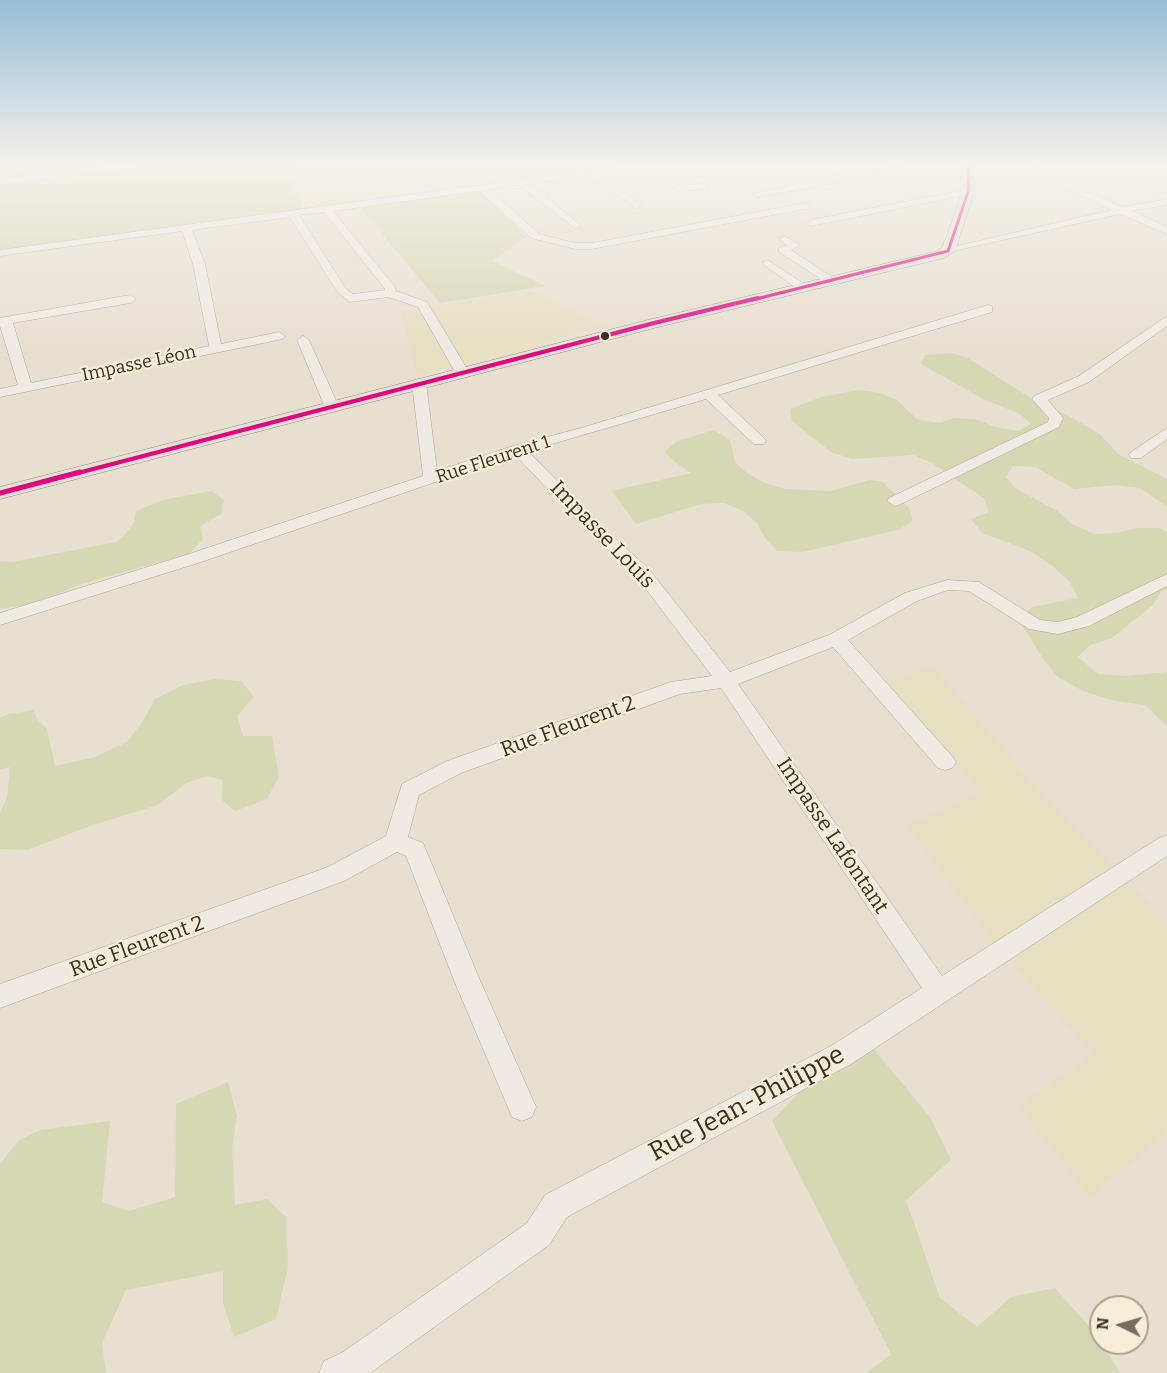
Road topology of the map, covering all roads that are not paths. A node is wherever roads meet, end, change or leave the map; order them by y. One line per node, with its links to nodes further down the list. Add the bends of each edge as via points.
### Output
1 (178, 229): 11 (street)
2 (186, 229): 22 (street, via 199,264)
3 (303, 229): 15 (street, via 350,298)
4 (343, 229): 15 (street, via 391,289)
5 (527, 229): 6 (street, via 535,236 592,246)
6 (682, 229)
7 (955, 229): 10 (main road)
8 (1041, 229): 10 (street)
9 (784, 239): 13 (street, via 795,245 783,250)
10 (948, 251): 13 (main road)
11 (0, 253)
12 (768, 263): 14 (street)
13 (831, 281): 14 (main road)
14 (803, 288): 23 (main road)
15 (389, 293): 23 (street, via 423,304)
16 (130, 299): 19 (street)
17 (988, 309): 27 (street, Rue Fleurent 1)
18 (1167, 320): 35 (street, via 1084,379 1039,399 1056,418 1054,424)
19 (3, 321): 25 (street)
20 (279, 336): 22 (street, Impasse Léon)
21 (303, 340): 28 (street)
22 (216, 349): 25 (street, Impasse Léon)
23 (462, 372): 24 (main road)
24 (419, 383): 28 (main road); 33 (street)
25 (26, 388): 26 (street, Impasse Léon)
26 (0, 393)
27 (708, 394): 30 (street); 31 (street, Rue Fleurent 1)
28 (331, 405): 34 (main road)
29 (1167, 432): 32 (street)
30 (759, 441)
31 (518, 449): 33 (street, Rue Fleurent 1); 39 (street, Impasse Louis, via 642,572)
32 (1136, 454)
33 (431, 480): 37 (street, Rue Fleurent 1)
34 (0, 493)
35 (895, 501)
36 (1167, 579): 38 (street, Rue Fleurent 2, via 1083,622 1058,628 1035,625 973,586 947,585 910,597)
37 (0, 619)
38 (836, 639): 39 (street, Rue Fleurent 2); 40 (street)
39 (726, 681): 41 (street, Rue Fleurent 2, via 678,687 454,767 410,790); 43 (street, Impasse Lafontant)
40 (945, 762)
41 (396, 841): 44 (street, Rue Fleurent 2, via 336,874); 45 (street, via 415,850)
42 (1167, 844): 43 (street, Rue Jean-Philippe)
43 (938, 991): 46 (street, Rue Jean-Philippe, via 841,1055 556,1206 538,1233 355,1364)
44 (0, 996)
45 (522, 1107)
46 (336, 1373)

